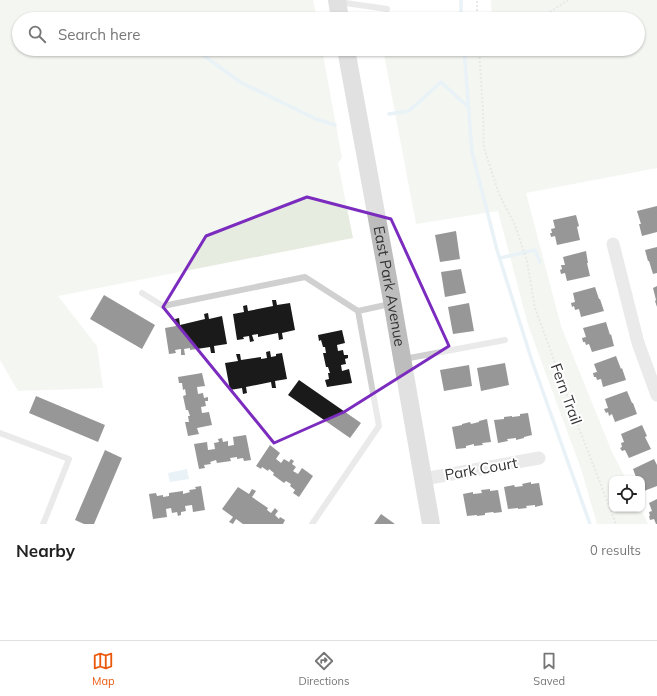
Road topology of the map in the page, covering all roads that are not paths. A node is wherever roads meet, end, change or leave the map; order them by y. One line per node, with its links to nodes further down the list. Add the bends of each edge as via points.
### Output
1 (337, 1): 2 (lane); 3 (main road)
2 (387, 9)
3 (339, 12)
4 (347, 56): 7 (main road, East Park Avenue)
5 (613, 244): 11 (street, via 638,343)
6 (142, 294): 8 (lane, via 163,306 305,277)
7 (393, 304): 8 (lane); 10 (main road, East Park Avenue)
8 (358, 311): 16 (lane, via 379,426)
9 (505, 340): 10 (lane)
10 (402, 359): 14 (main road, East Park Avenue)
11 (657, 395)
12 (0, 433): 15 (lane, via 69,459)
13 (539, 458): 14 (street, Park Court)
14 (424, 479): 17 (main road, East Park Avenue)
15 (43, 524)
16 (312, 524)
17 (432, 524)

